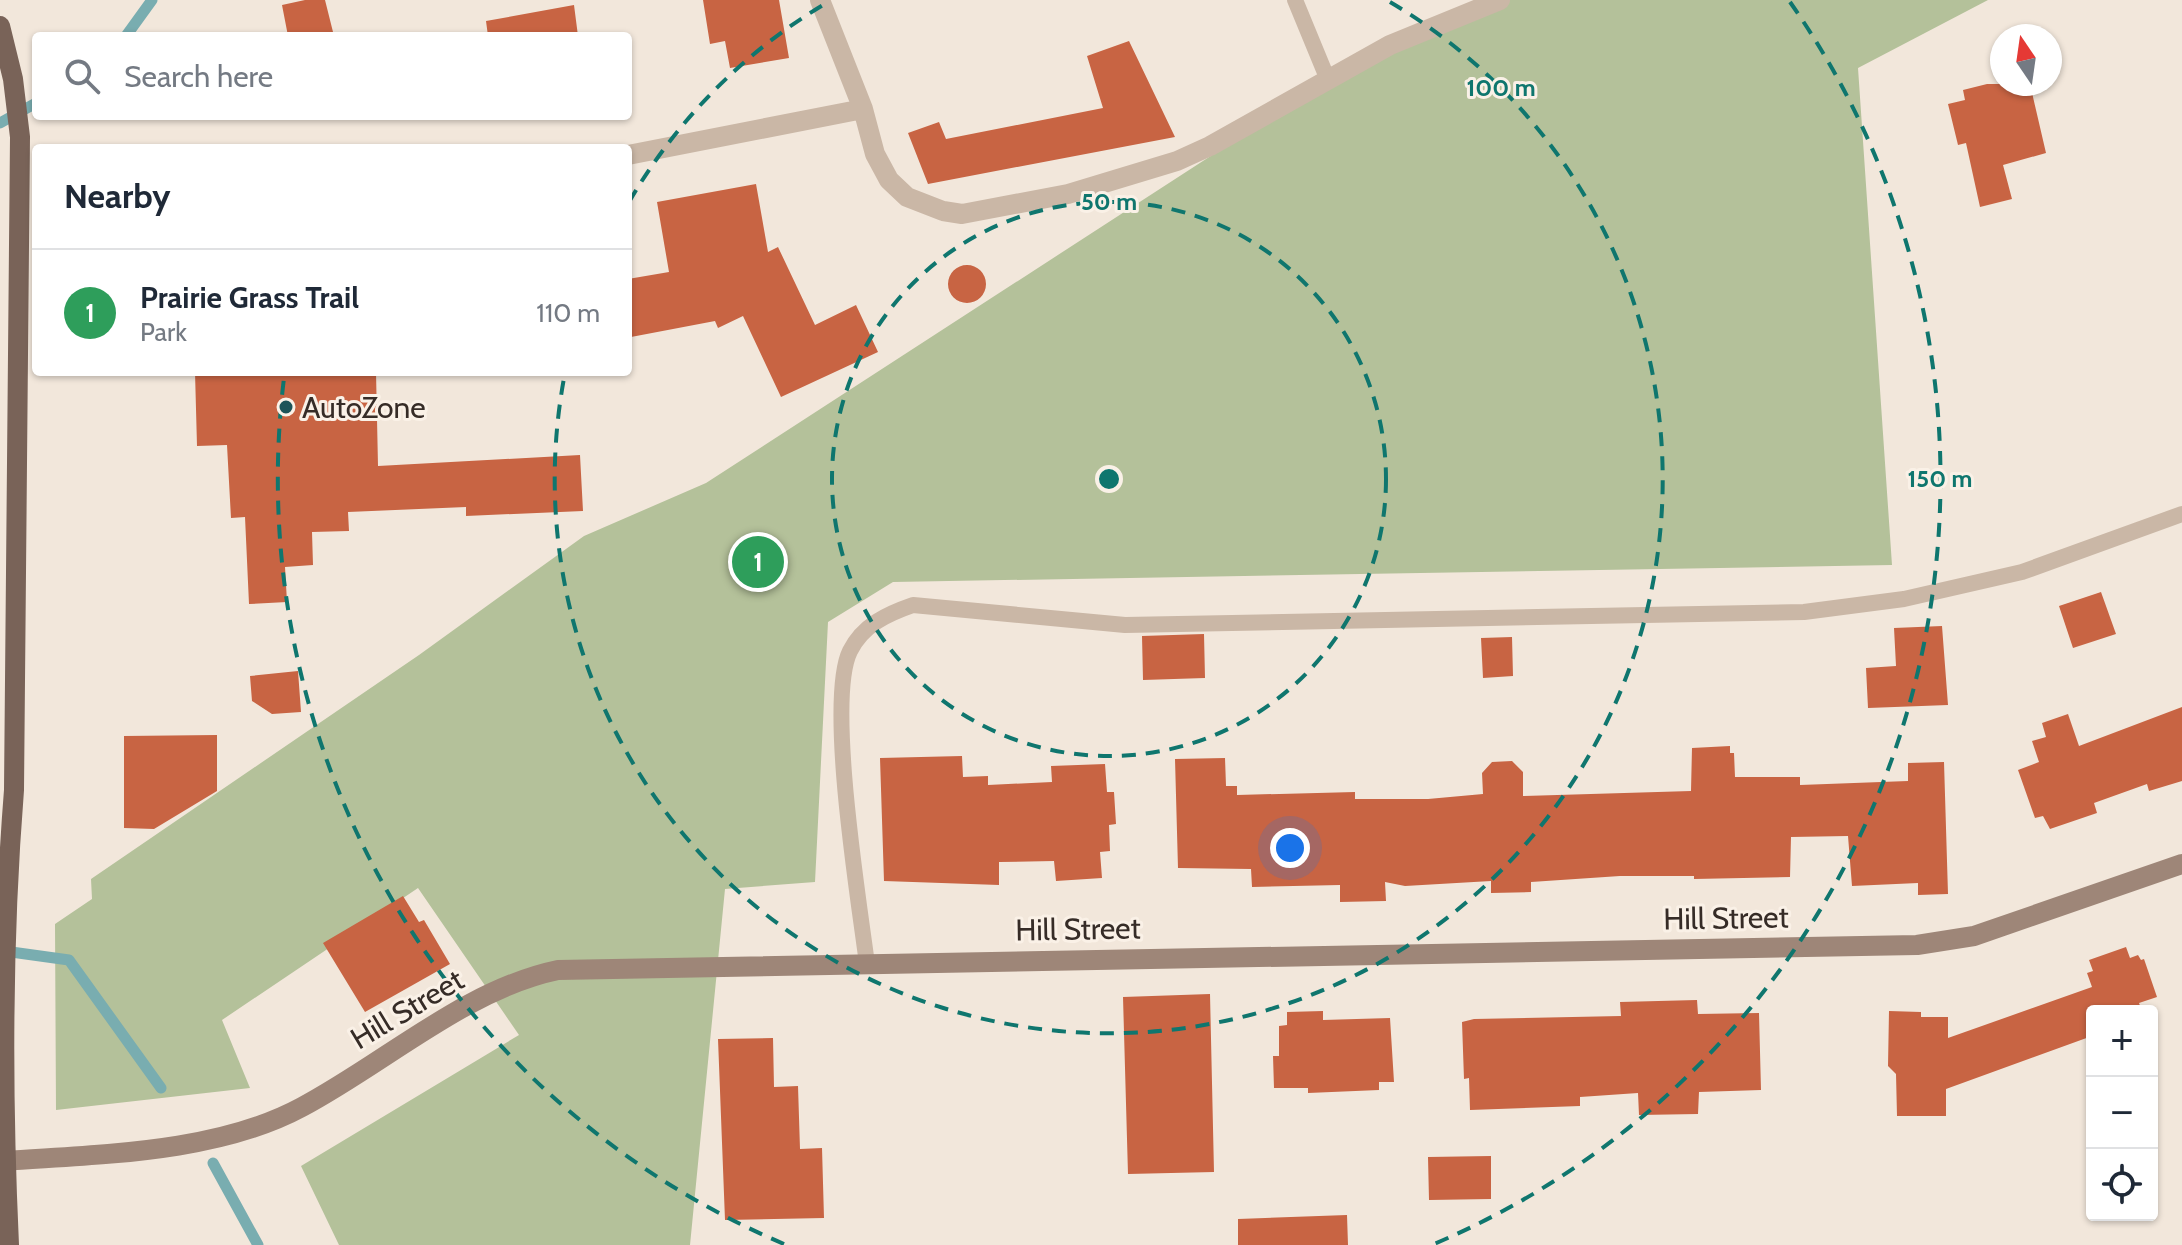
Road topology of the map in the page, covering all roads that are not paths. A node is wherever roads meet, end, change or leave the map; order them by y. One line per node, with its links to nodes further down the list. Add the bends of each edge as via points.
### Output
1 (820, 0): 6 (street)
2 (1295, 0): 5 (lane)
3 (1500, 0): 5 (street, via 1390,45)
4 (0, 26): 8 (main road)
5 (1328, 80): 6 (street, via 1177,161 1068,194 962,214 907,197 889,180 875,154)
6 (863, 109): 7 (street)
7 (632, 154)
8 (28, 172): 12 (main road)
9 (2182, 514): 11 (lane, via 2022,572 1904,599 1804,612 1125,625 913,605 889,613 869,626 850,651 842,679 844,764)
10 (2182, 864): 11 (street, Hill Street, via 1974,936 1917,945)
11 (867, 964): 12 (street, Hill Street, via 558,970 527,976 300,1108 254,1127 177,1146)
12 (5, 1161): 13 (main road)
13 (9, 1245)

